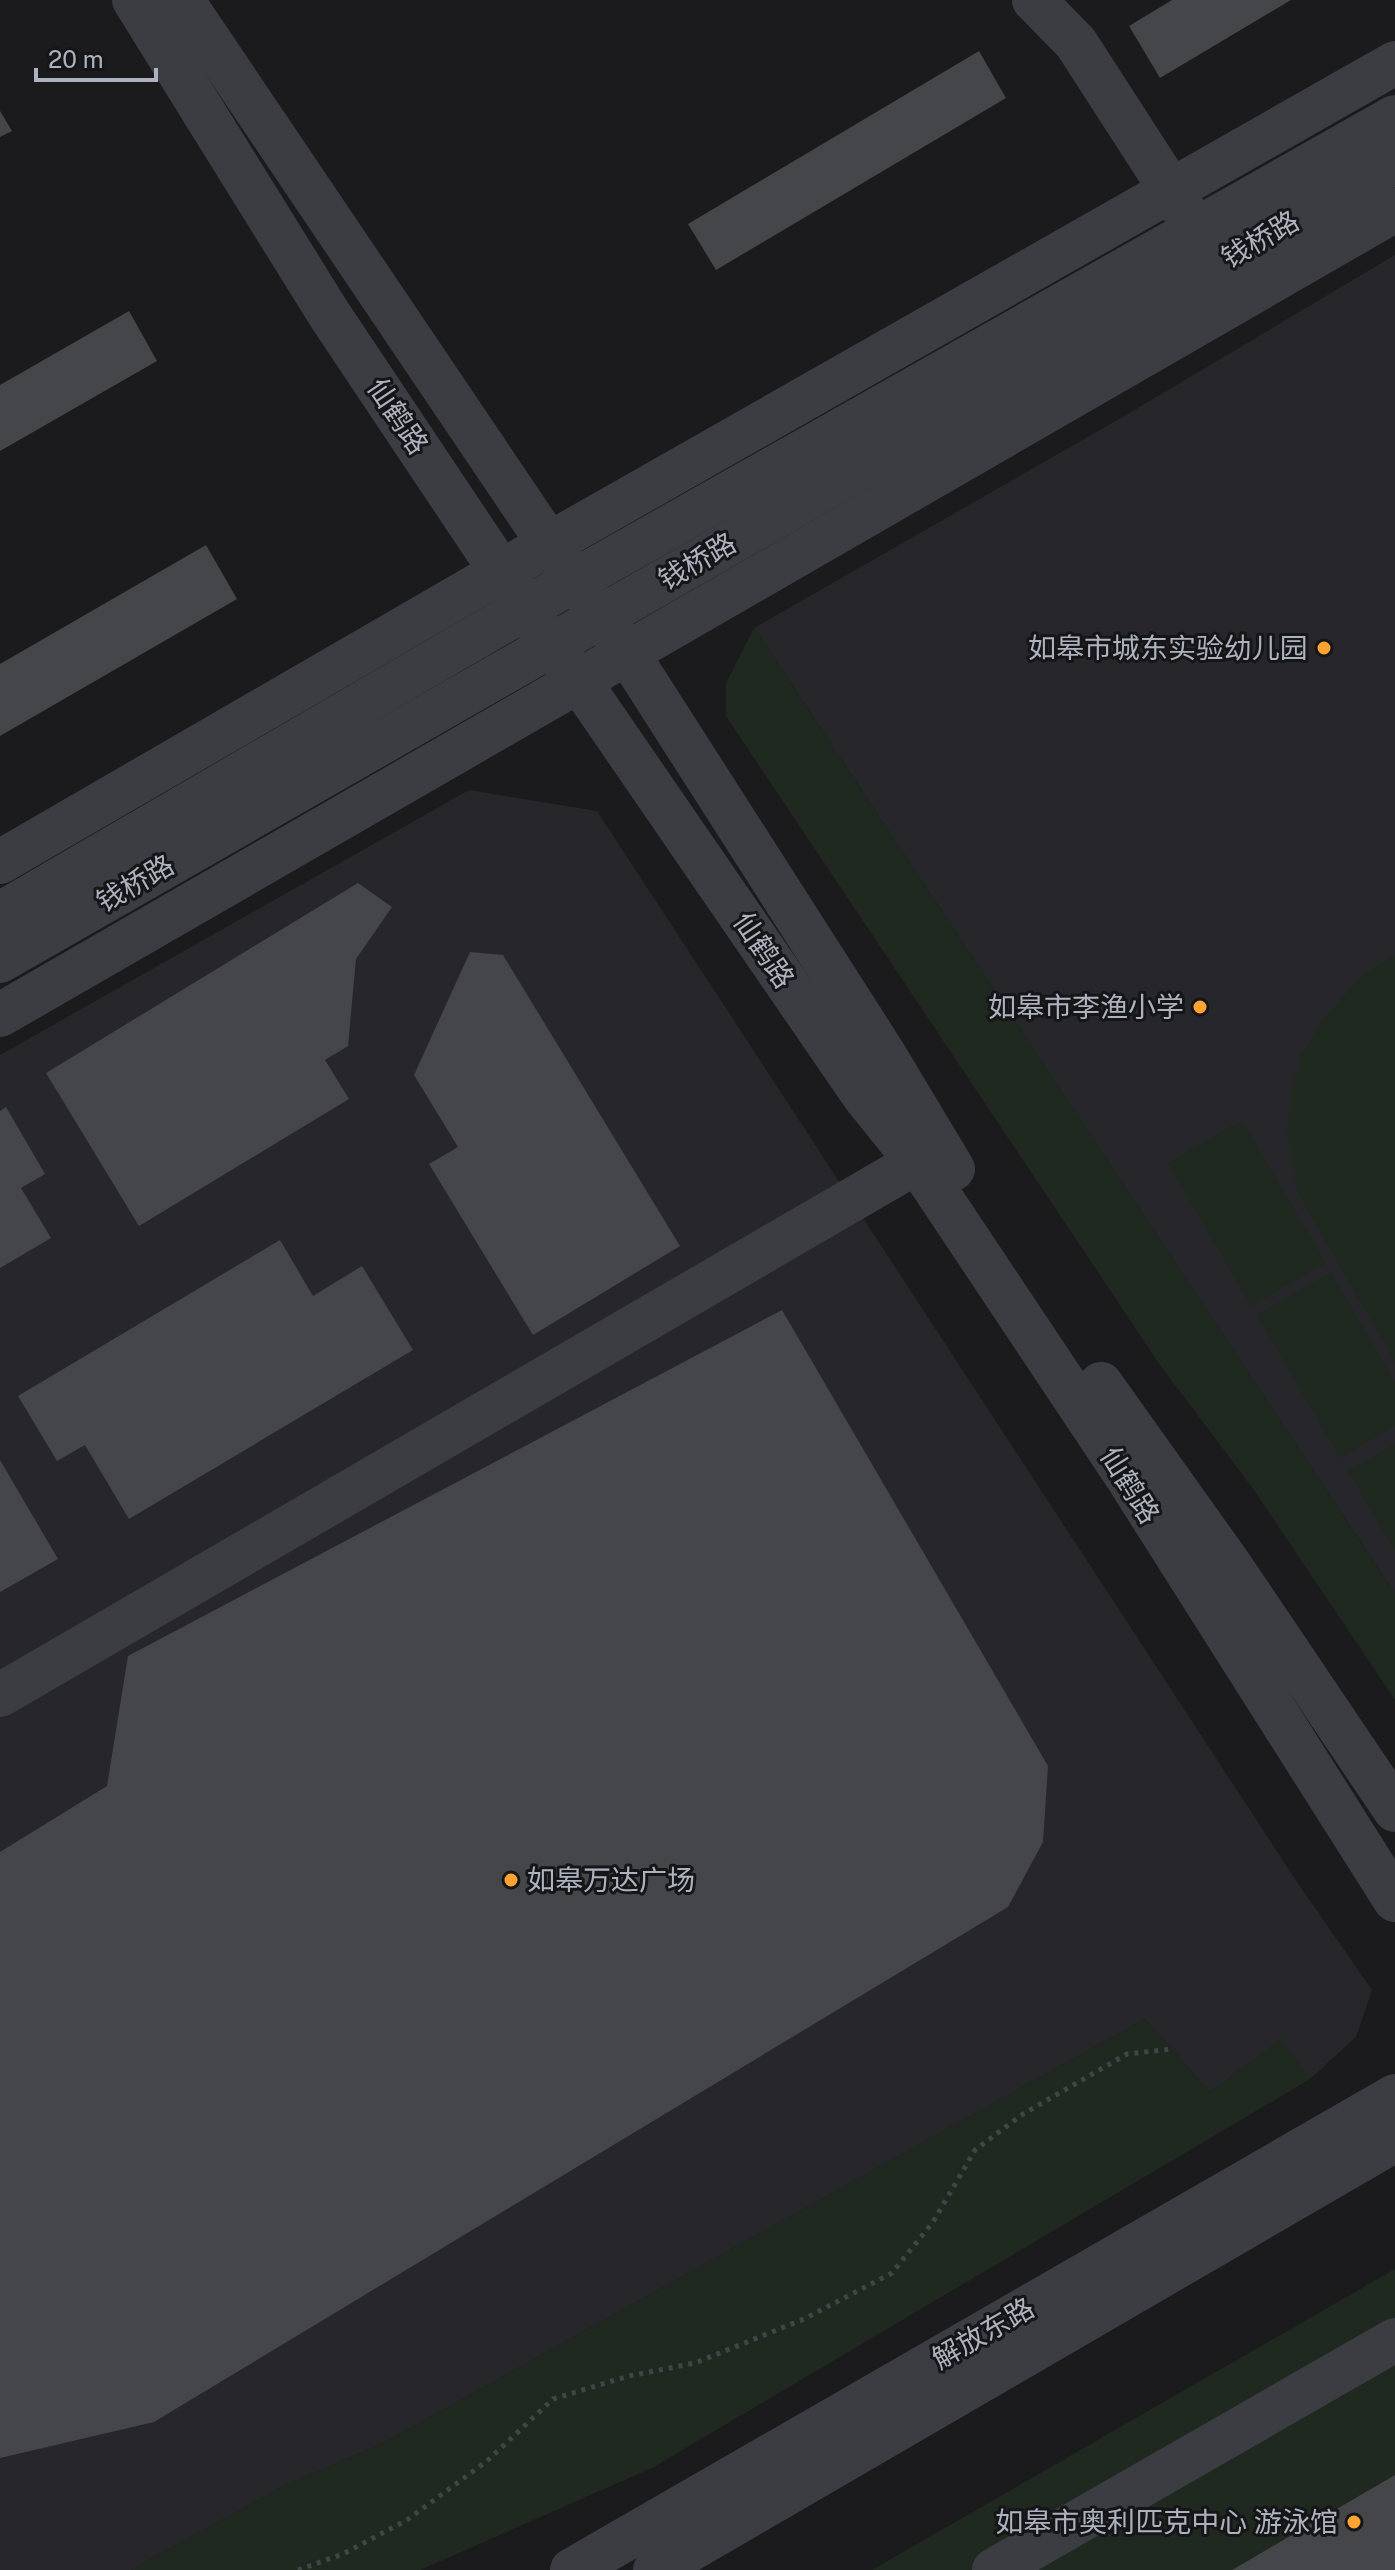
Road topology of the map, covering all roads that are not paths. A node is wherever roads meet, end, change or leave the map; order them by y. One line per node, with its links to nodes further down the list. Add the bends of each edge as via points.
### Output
1 (134, 0): 12 (street, 仙鹤路, via 329,314)
2 (182, 0): 10 (street, 仙鹤路)
3 (1034, 0): 7 (street, via 1076,43)
4 (1395, 63): 7 (street)
5 (1395, 117): 9 (street, 钱桥路)
6 (1395, 162): 13 (street, 钱桥路)
7 (1173, 190): 9 (street); 10 (street)
8 (1395, 210): 15 (street)
9 (1196, 232): 11 (street, 钱桥路)
10 (549, 544): 11 (street, 仙鹤路); 12 (street)
11 (574, 581): 12 (street, 钱桥路); 13 (street, 仙鹤路)
12 (514, 591): 14 (street, 仙鹤路); 17 (street); 18 (street, 钱桥路)
13 (599, 617): 14 (street, 钱桥路); 15 (street, 仙鹤路)
14 (550, 645): 16 (street, 仙鹤路); 19 (street, 钱桥路)
15 (628, 654): 16 (street); 23 (street, 仙鹤路, via 884,1054 932,1138)
16 (579, 681): 20 (street); 21 (street, 仙鹤路, via 864,1096)
17 (0, 862)
18 (0, 914)
19 (0, 961)
20 (0, 1015)
21 (917, 1162): 22 (street); 24 (street, 仙鹤路, via 1127,1477)
22 (0, 1695)
23 (1395, 1810)
24 (1395, 1900)
25 (1395, 2096): 28 (street, 解放东路)
26 (1395, 2140): 29 (street, 解放东路)
27 (1395, 2340): 30 (street)
28 (572, 2570)
29 (655, 2570)
30 (994, 2570)

